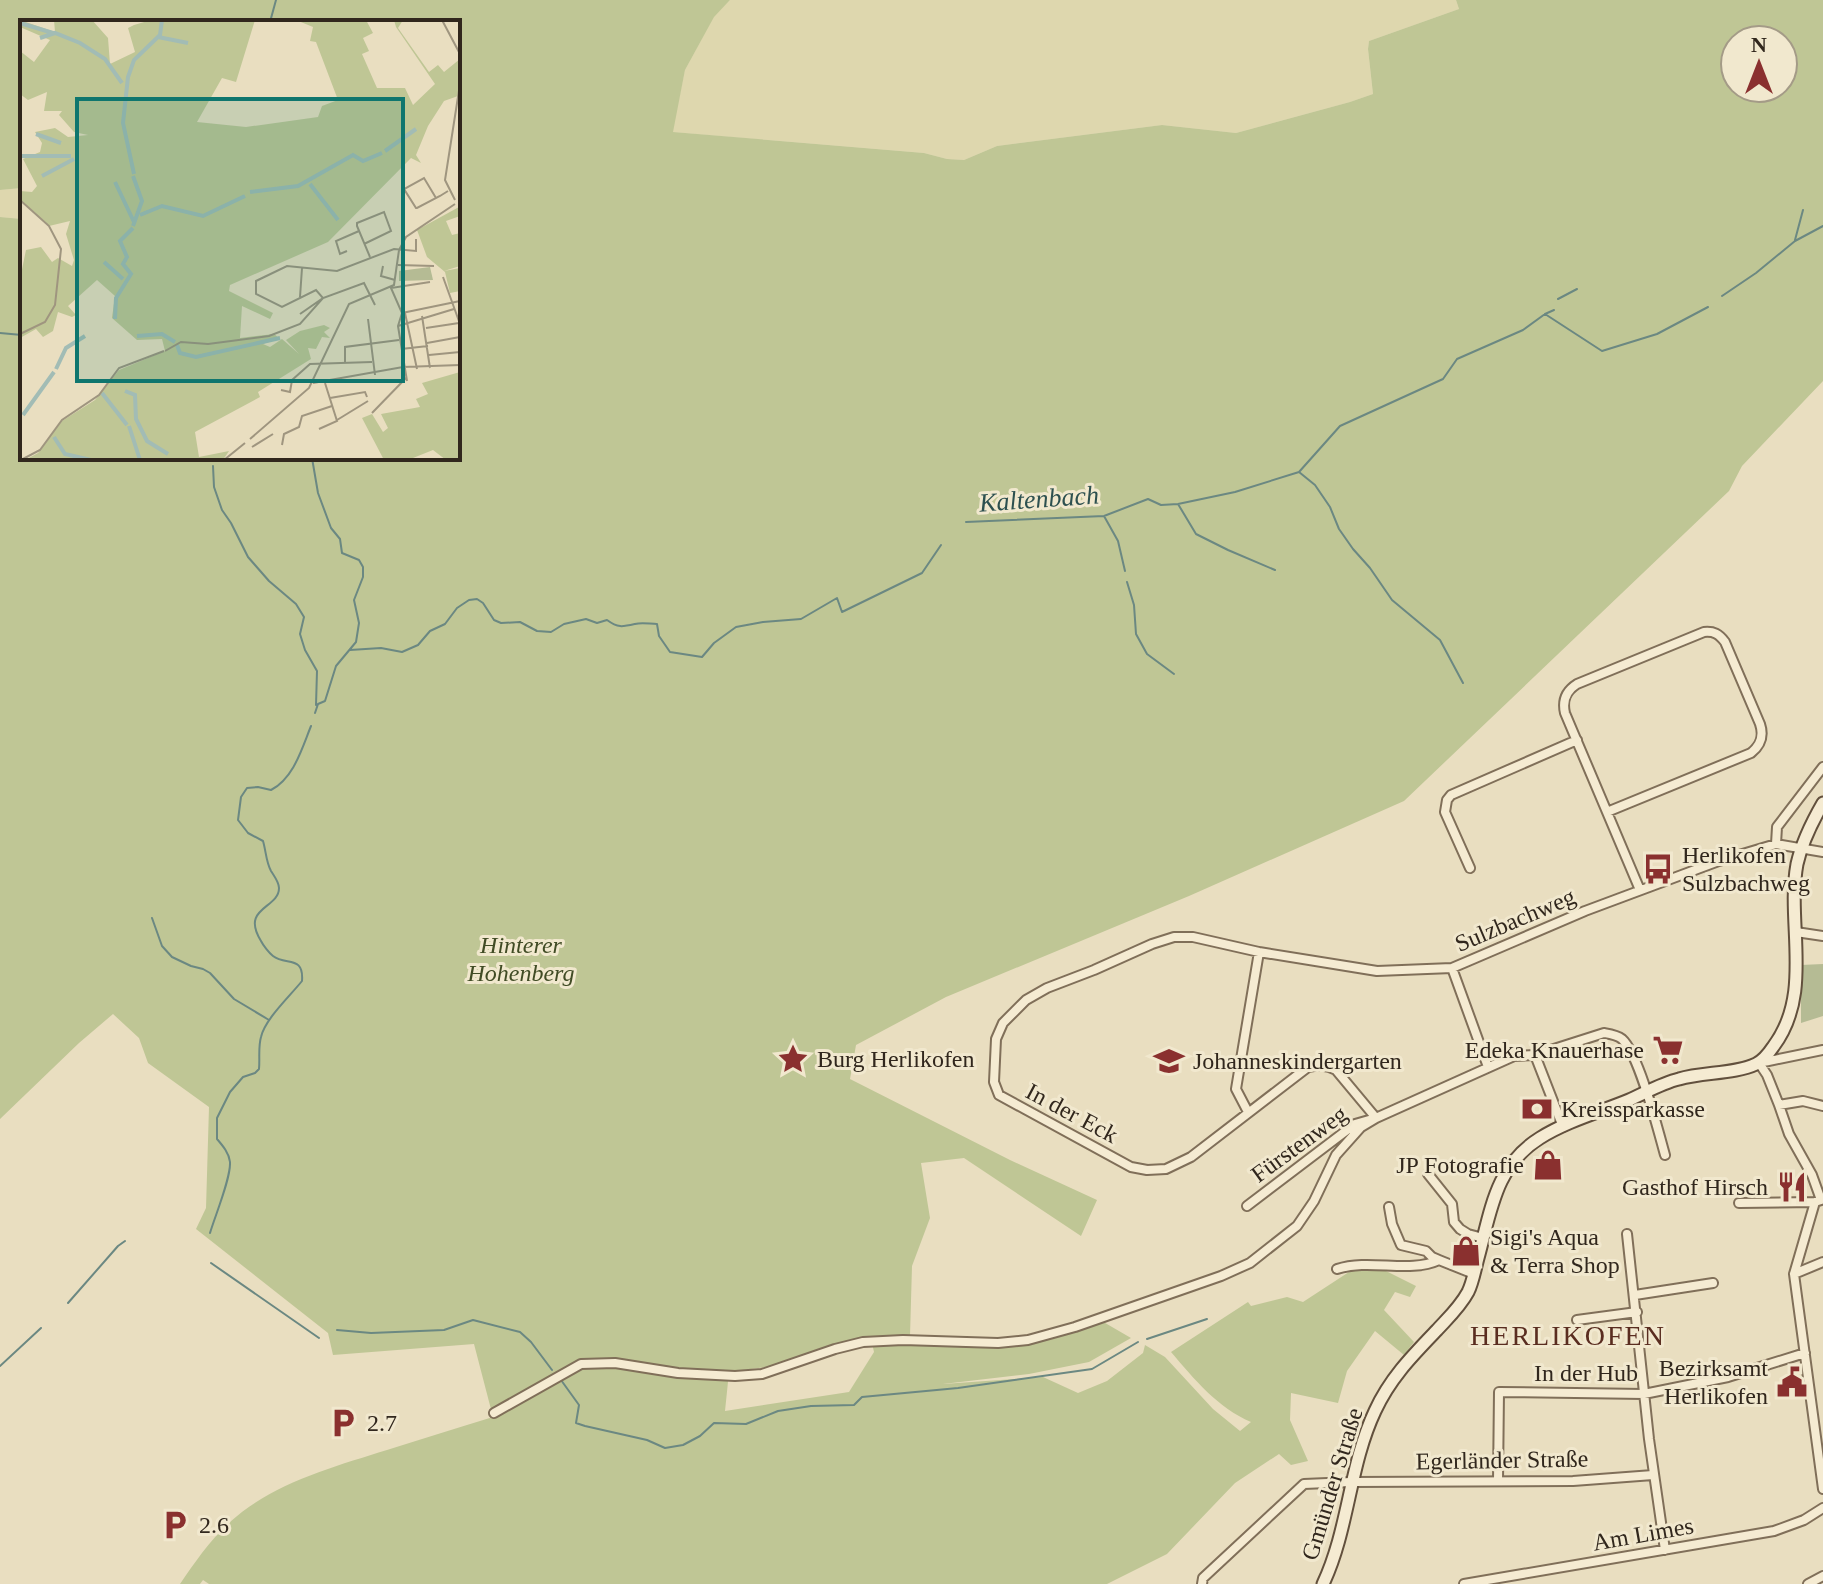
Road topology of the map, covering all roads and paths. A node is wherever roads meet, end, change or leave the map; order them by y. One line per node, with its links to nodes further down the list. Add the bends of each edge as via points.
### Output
1 (1577, 740): 4 (street); 4 (street, via 1563,706 1571,688 1704,632 1722,637 1760,724 1760,743 1751,753); 8 (street, via 1451,795 1445,812)
2 (1823, 767): 5 (street, via 1777,827)
3 (1823, 803): 6 (main road)
4 (1607, 812): 9 (street)
5 (1776, 844): 6 (street); 9 (street, Sulzbachweg)
6 (1801, 850): 7 (street); 10 (main road, via 1794,898)
7 (1823, 852)
8 (1470, 868)
9 (1640, 890): 13 (street, Sulzbachweg)
10 (1796, 932): 11 (street); 16 (main road, via 1791,1007 1775,1046)
11 (1823, 936)
12 (1259, 952): 13 (street, Sulzbachweg, via 1377,971); 21 (street, via 1236,1089); 21 (street, In der Eck, via 1193,937 1152,944 1026,1000 1003,1023 996,1039 994,1082 999,1095 1131,1167 1177,1165)
13 (1452, 968): 17 (street)
14 (1823, 1050): 16 (street)
15 (1535, 1055): 17 (street, Fürstenweg, via 1514,1056); 18 (street, Fürstenweg, via 1612,1034 1631,1052); 23 (street)
16 (1759, 1063): 18 (main road, Gmünder Straße, via 1678,1079); 19 (street)
17 (1488, 1067): 22 (street, Fürstenweg)
18 (1647, 1092): 23 (main road, Gmünder Straße); 24 (street)
19 (1779, 1105): 20 (street, via 1803,1101); 26 (street)
20 (1823, 1106)
21 (1248, 1112): 22 (street, In der Eck, via 1308,1067 1319,1065 1336,1070)
22 (1376, 1118): 28 (street, Fürstenweg, via 1355,1124); 45 (street, via 1336,1155 1297,1226 1250,1263 1075,1327 998,1343 863,1342 762,1374 581,1364)
23 (1563, 1127): 31 (main road, Gmünder Straße, via 1539,1138 1505,1171)
24 (1665, 1155)
25 (1428, 1174): 31 (street, via 1452,1204 1460,1229)
26 (1820, 1201): 27 (street); 36 (street)
27 (1739, 1203)
28 (1247, 1206)
29 (1389, 1207): 32 (street, via 1401,1245)
30 (1627, 1234): 38 (street)
31 (1483, 1238): 35 (main road, Gmünder Straße)
32 (1439, 1260): 34 (street); 35 (street)
33 (1823, 1262): 36 (street)
34 (1337, 1269)
35 (1474, 1274): 48 (main road, Gmünder Straße, via 1459,1307 1390,1381)
36 (1794, 1274): 41 (street)
37 (1713, 1283): 38 (street)
38 (1635, 1295): 39 (street)
39 (1637, 1312): 40 (street); 42 (street)
40 (1577, 1320)
41 (1805, 1353): 42 (street, In der Hub, via 1728,1377); 44 (street)
42 (1644, 1394): 46 (street); 47 (street, In der Hub, via 1499,1392)
43 (1823, 1402): 44 (street)
44 (1811, 1403): 49 (street)
45 (494, 1413)
46 (1653, 1475): 47 (street, Egerländer Straße); 51 (street)
47 (1498, 1481): 48 (street, Egerländer Straße)
48 (1351, 1482): 53 (street, Egerländer Straße, via 1304,1484); 54 (main road, Gmünder Straße, via 1340,1541)
49 (1823, 1489)
50 (1823, 1508): 51 (street, Am Limes, via 1774,1531)
51 (1665, 1550): 55 (street, Am Limes)
52 (1823, 1576): 56 (street)
53 (1202, 1584)
54 (1323, 1584)
55 (1464, 1584)
56 (1808, 1584)

